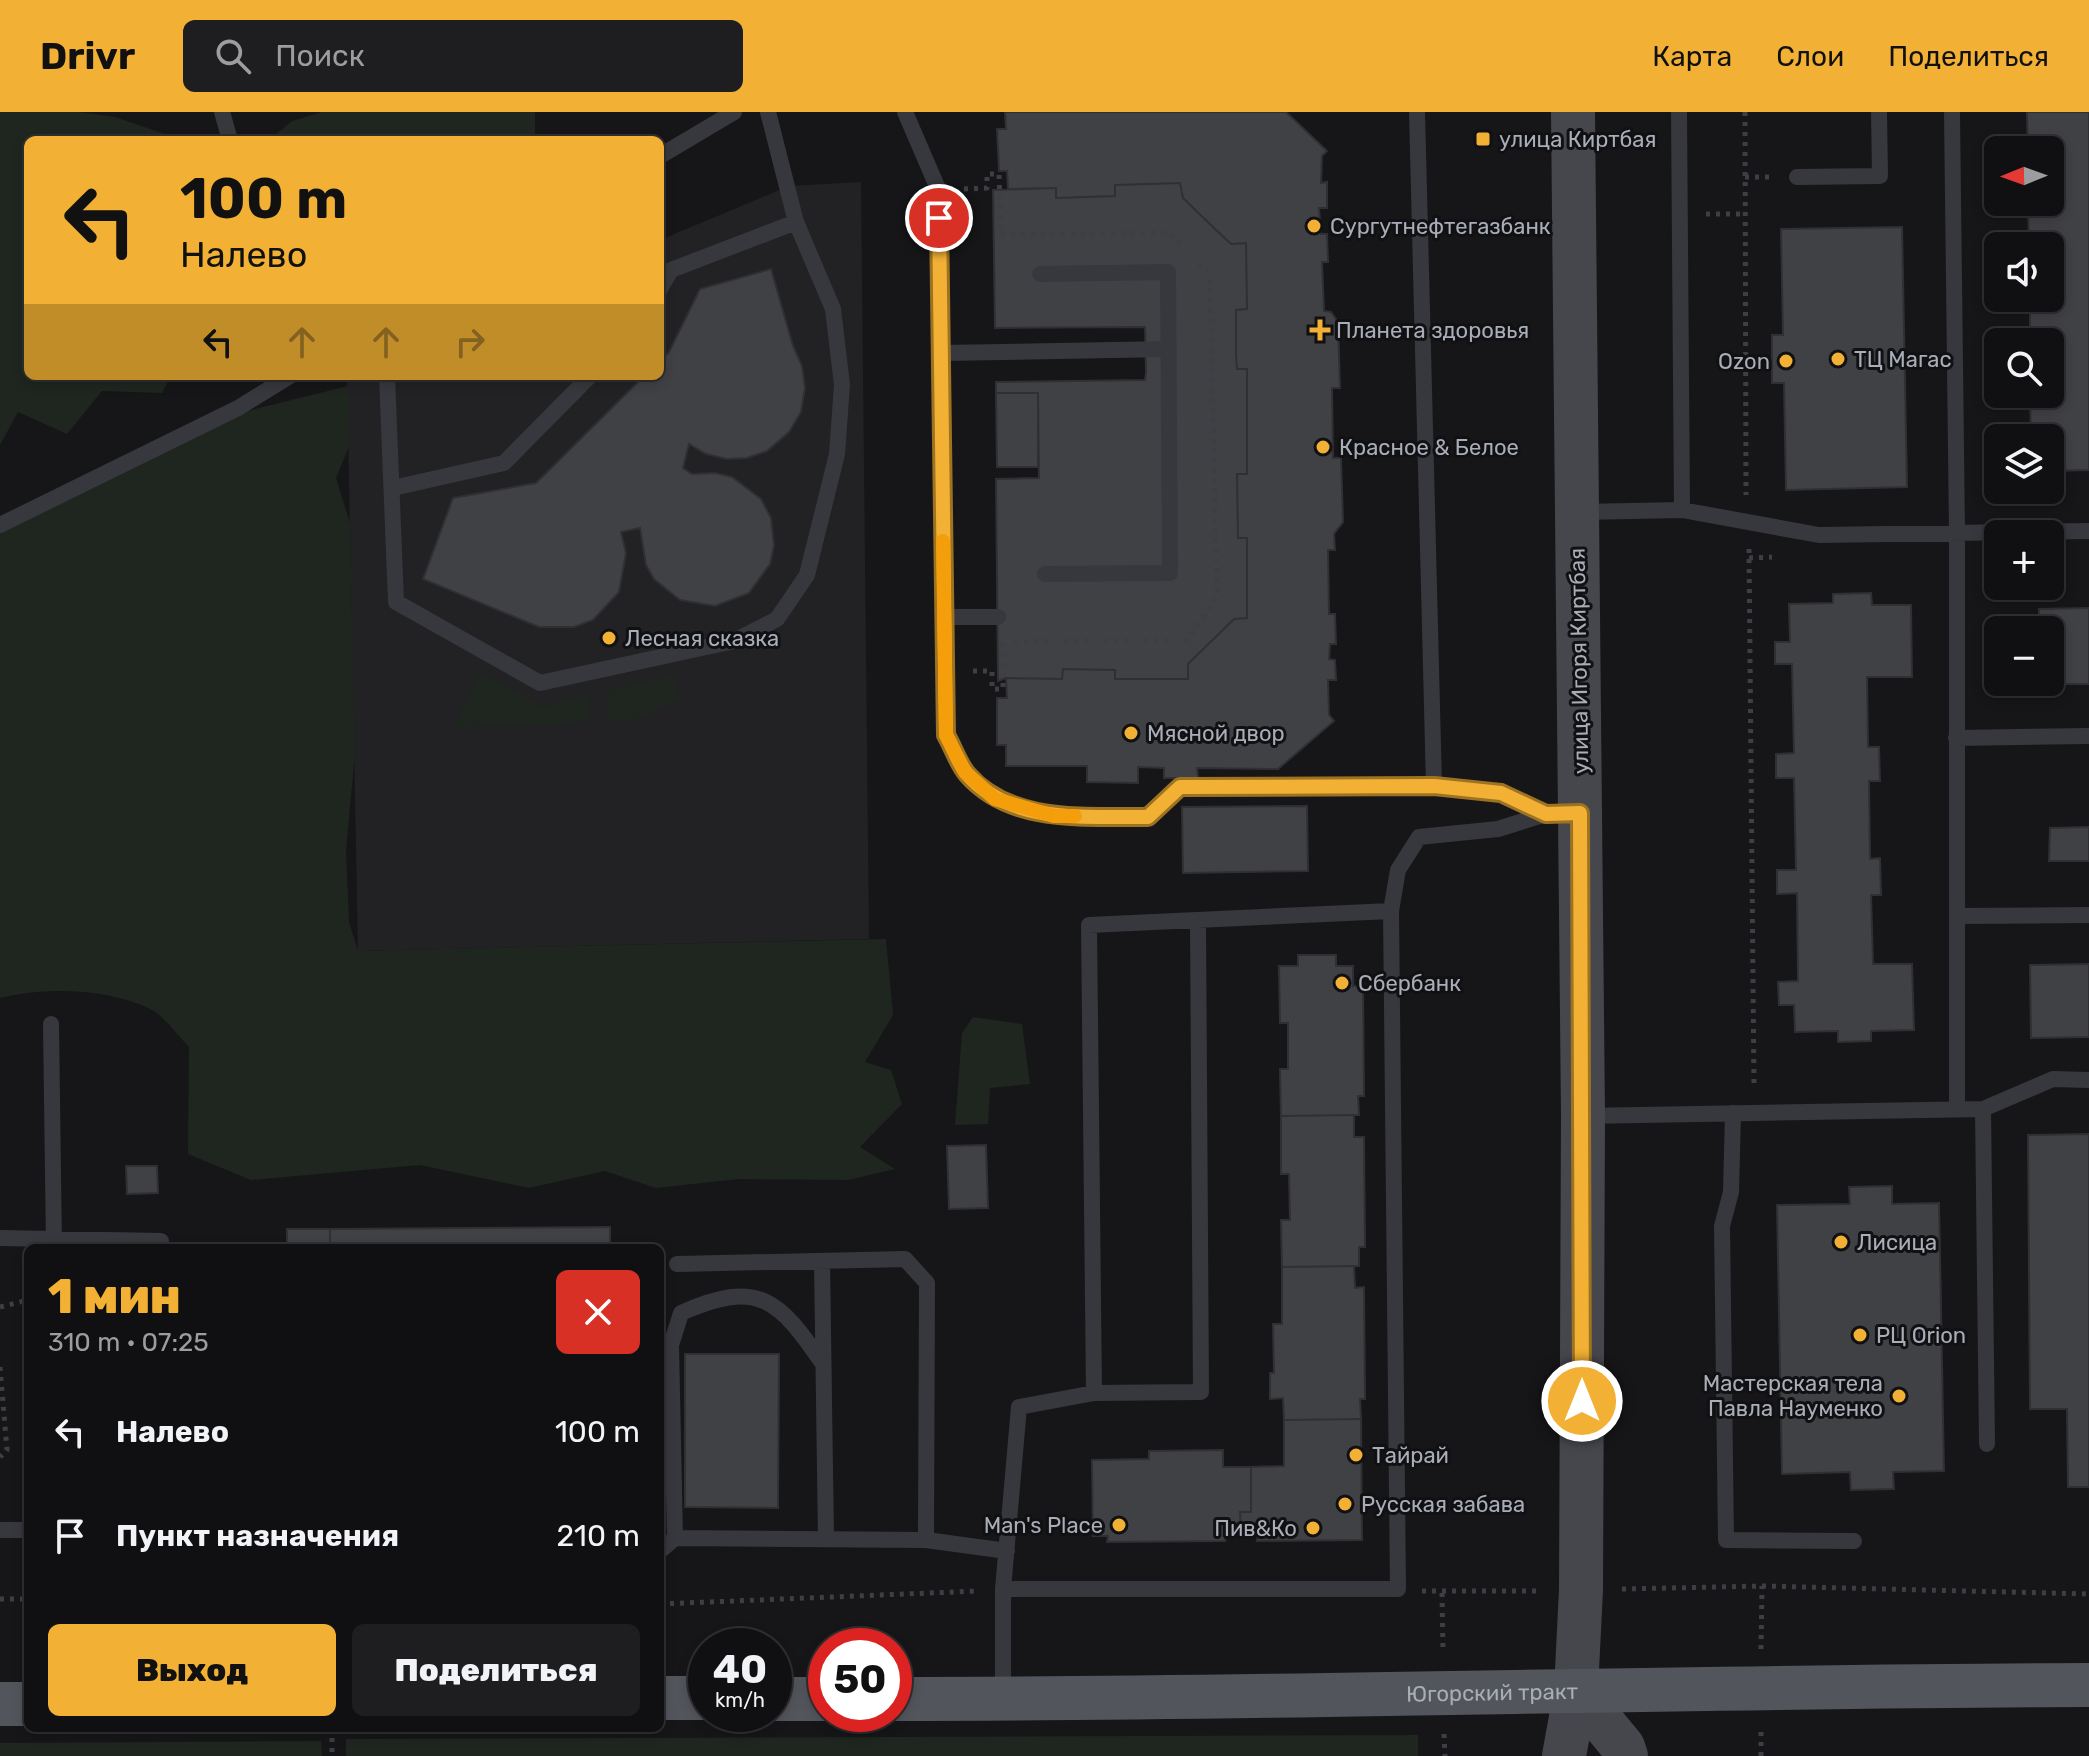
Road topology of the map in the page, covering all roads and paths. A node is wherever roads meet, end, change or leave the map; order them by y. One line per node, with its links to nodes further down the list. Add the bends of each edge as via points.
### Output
1 (222, 112): 11 (lane)
2 (734, 112): 12 (lane)
3 (768, 112): 18 (lane)
4 (905, 112): 22 (lane, via 939,191)
5 (1417, 112): 40 (lane)
6 (1573, 112): 28 (main road, улица Игоря Киртбая)
7 (1679, 112): 16 (lane)
8 (1745, 112): 17 (path)
9 (1879, 112): 13 (lane, via 1880,176)
10 (1952, 112): 32 (lane)
11 (229, 136)
12 (664, 154)
13 (1797, 177)
14 (987, 188): 15 (path, via 987,174 999,174)
15 (999, 189)
16 (1679, 213): 17 (path); 27 (lane)
17 (1745, 214): 29 (path)
18 (796, 222): 20 (lane, via 671,270); 26 (lane, via 833,309 842,385 837,454 807,575 777,619 734,641 540,683 396,602)
19 (1040, 274): 21 (lane, via 1168,272)
20 (664, 282)
21 (1169, 349): 22 (lane); 33 (lane, via 1170,573)
22 (941, 353): 34 (lane)
23 (284, 380): 30 (lane, via 238,408)
24 (387, 380): 26 (lane)
25 (586, 380): 26 (lane, via 504,463)
26 (393, 488)
27 (1682, 510): 28 (lane); 29 (lane)
28 (1577, 512): 41 (main road, улица Игоря Киртбая)
29 (1746, 524): 32 (lane, via 1819,535); 51 (path)
30 (0, 525)
31 (2089, 531): 32 (lane)
32 (1957, 534): 39 (lane)
33 (1045, 574)
34 (944, 617): 35 (lane); 40 (lane, via 946,735 965,772 995,799 1054,816 1148,817 1180,787)
35 (998, 617)
36 (992, 671): 37 (path, via 992,689 1003,689)
37 (1003, 681)
38 (2089, 736): 39 (lane)
39 (1956, 738): 44 (lane)
40 (1434, 786): 41 (lane, via 1501,793)
41 (1563, 814): 42 (lane, via 1498,829 1419,837 1398,870); 52 (main road, улица Игоря Киртбая)
42 (1391, 911): 45 (lane); 74 (lane)
43 (2089, 915): 44 (lane)
44 (1957, 916): 48 (lane)
45 (1198, 922): 62 (lane, via 1201,1392); 62 (lane, via 1089,925)
46 (51, 1024): 55 (lane)
47 (2089, 1080): 49 (lane, via 2053,1079)
48 (1957, 1109): 49 (lane); 51 (lane)
49 (1983, 1109): 63 (lane)
50 (1733, 1113): 51 (lane); 52 (lane); 70 (lane, via 1731,1192 1722,1226 1726,1540)
51 (1755, 1113)
52 (1583, 1116): 75 (main road, улица Игоря Киртбая)
53 (0, 1238): 55 (lane)
54 (161, 1241): 55 (lane)
55 (54, 1244)
56 (822, 1262): 57 (lane); 60 (lane); 69 (lane, via 905,1259 927,1283)
57 (677, 1264)
58 (24, 1301): 59 (path)
59 (0, 1307)
60 (823, 1364): 67 (lane, via 790,1316 769,1302 738,1296 712,1299 681,1313 671,1345); 68 (lane)
61 (0, 1367): 64 (path, via 7,1450)
62 (1094, 1393): 72 (lane, via 1019,1407)
63 (1987, 1444)
64 (0, 1457)
65 (0, 1530): 66 (lane)
66 (24, 1530)
67 (675, 1538): 68 (lane); 71 (lane)
68 (826, 1538): 69 (lane)
69 (926, 1540): 72 (lane)
70 (1854, 1541)
71 (664, 1548)
72 (1007, 1551): 73 (lane)
73 (1003, 1589): 74 (lane); 79 (path); 85 (lane)
74 (1398, 1589): 75 (path)
75 (1581, 1590): 76 (path, via 1762,1586); 81 (main road, улица Игоря Киртбая)
76 (2089, 1594)
77 (0, 1599): 78 (path)
78 (24, 1599)
79 (664, 1604)
80 (2089, 1685): 81 (main road, Югорский тракт)
81 (1576, 1690): 85 (main road, Югорский тракт); 90 (main road, улица Игоря Киртбая); 91 (main road)
82 (664, 1698): 83 (main road)
83 (688, 1698)
84 (912, 1699): 85 (main road, Югорский тракт)
85 (1003, 1699)
86 (0, 1704): 87 (main road)
87 (24, 1704)
88 (332, 1732): 89 (path)
89 (332, 1756)
90 (1564, 1756)
91 (1626, 1756)

